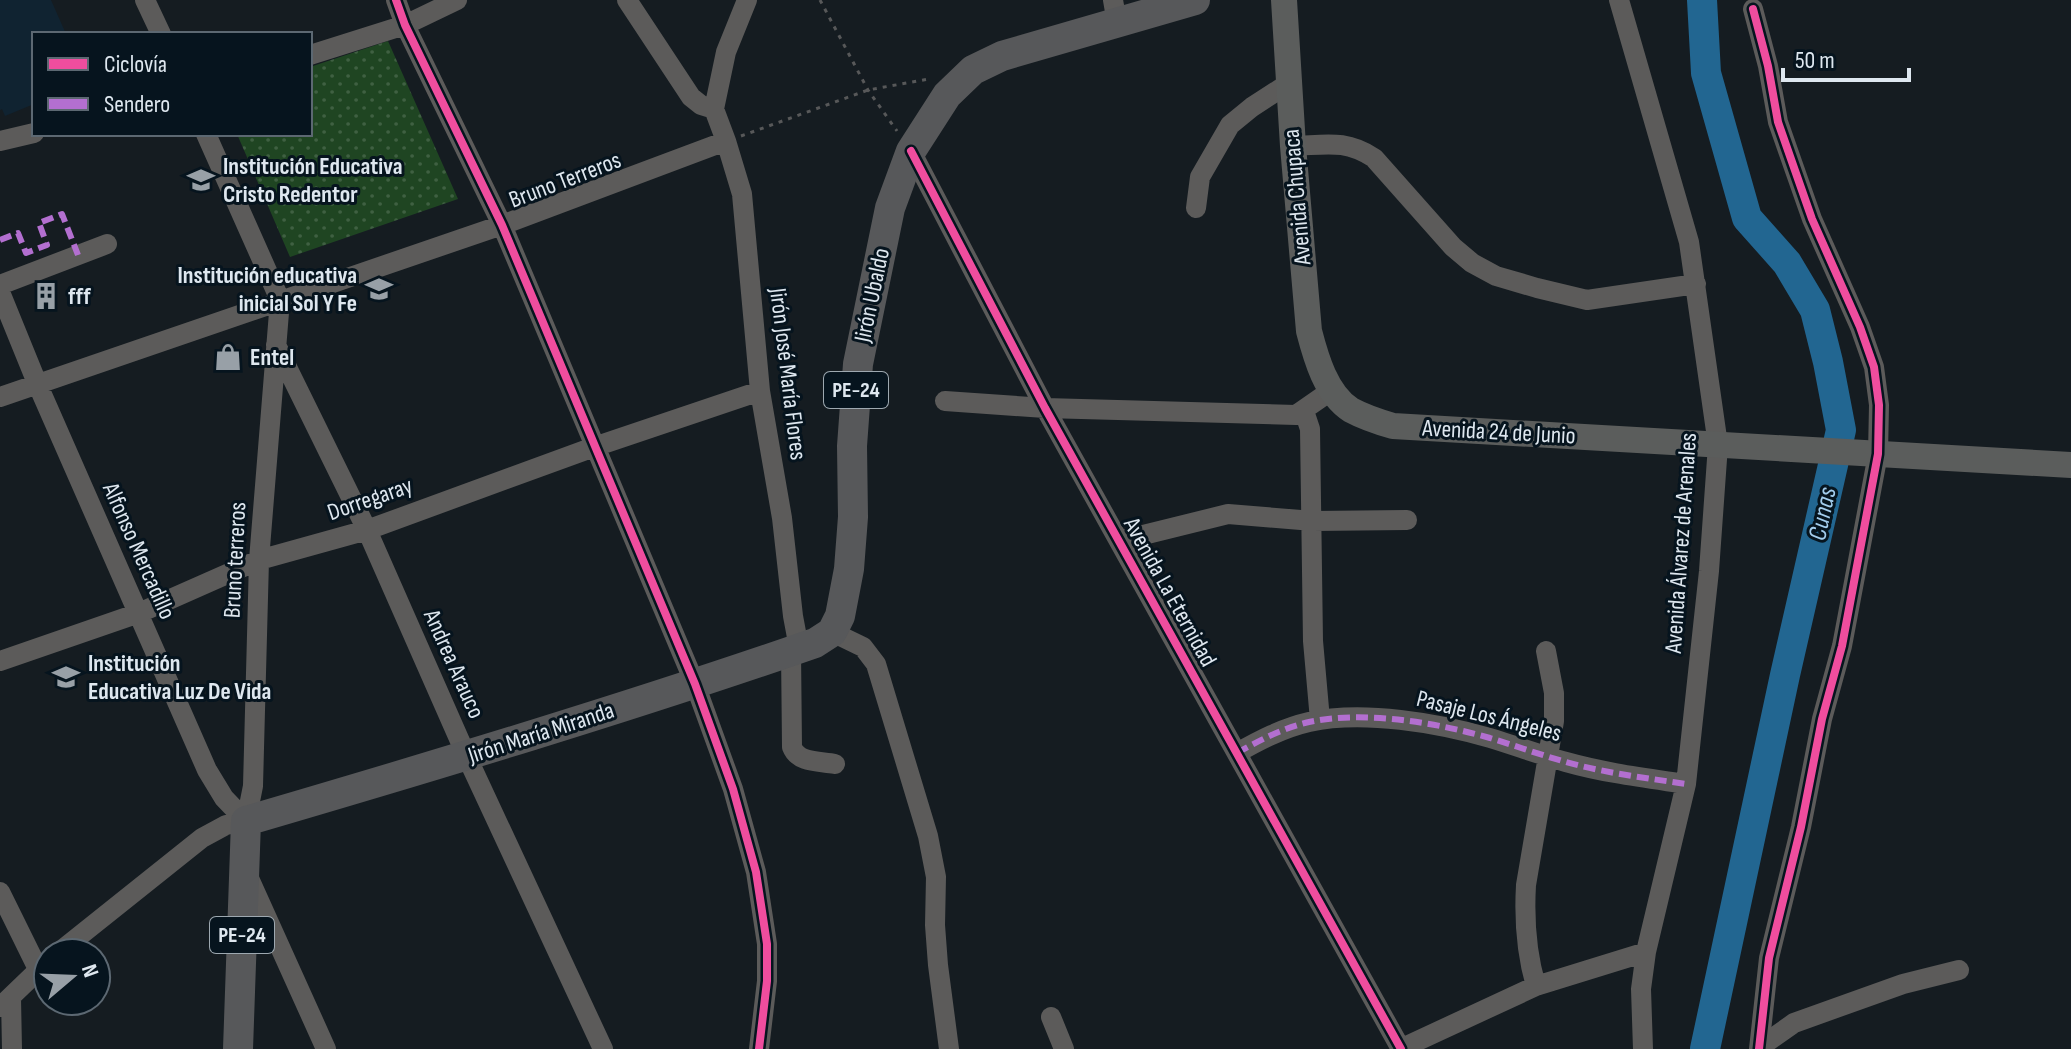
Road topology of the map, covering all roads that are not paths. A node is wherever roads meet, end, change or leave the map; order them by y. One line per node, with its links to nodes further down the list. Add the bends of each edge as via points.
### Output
1 (145, 0): 12 (street)
2 (396, 0): 11 (street)
3 (457, 0): 11 (street)
4 (627, 0): 15 (street, via 691,97)
5 (747, 0): 15 (street, via 726,52)
6 (1195, 0): 10 (highway, PE-24)
7 (1284, 0): 14 (main road, Avenida Chupaca)
8 (1619, 0): 25 (street, Avenida Álvarez de Arenales, via 1689,242)
9 (1753, 9): 39 (street, via 1783,135 1874,367 1879,405)
10 (1115, 12): 21 (highway, PE-24, via 973,70 947,95)
11 (405, 25): 13 (street); 23 (street)
12 (160, 32)
13 (312, 54)
14 (1289, 83): 20 (main road, Avenida Chupaca); 22 (street, via 1230,125 1200,177)
15 (714, 109): 19 (street, Jirón José María Flores)
16 (32, 133): 18 (street)
17 (207, 136): 28 (street)
18 (0, 141)
19 (726, 141): 23 (street, Bruno Terreros); 32 (street, Jirón José María Flores, via 742,194)
20 (1293, 146): 25 (street, via 1345,144 1374,158 1453,247 1496,276 1587,300); 31 (main road, Avenida Chupaca, via 1309,331)
21 (911, 151): 35 (street, Avenida La Eternidad); 47 (highway, Jirón Ubaldo / PE-24, via 890,208 858,364 849,569)
22 (1196, 208)
23 (502, 225): 28 (street, Bruno Terreros); 38 (street)
24 (107, 244): 26 (street)
25 (1696, 284): 37 (street, Avenida Álvarez de Arenales)
26 (0, 285)
27 (0, 292): 30 (street, Alfonso Mercadillo)
28 (280, 300): 29 (street, Bruno terreros); 30 (street, Bruno Terreros)
29 (276, 345): 43 (street, Andrea Arauco); 45 (street, Bruno terreros)
30 (37, 383): 33 (street, Bruno Terreros); 46 (street, Alfonso Mercadillo)
31 (1332, 390): 36 (street); 37 (main road, Avenida 24 de Junio, via 1348,408 1393,426)
32 (760, 391): 38 (street, Dorregaray); 48 (street, Jirón José María Flores, via 782,518)
33 (0, 397)
34 (945, 401): 35 (street)
35 (1045, 408): 36 (street, via 1296,415); 44 (street, Avenida La Eternidad)
36 (1304, 411): 42 (street, via 1310,429)
37 (1718, 445): 39 (main road, Avenida 24 de Junio); 57 (street, Avenida Álvarez de Arenales)
38 (594, 447): 43 (street, Dorregaray); 51 (street)
39 (1871, 454): 40 (main road, Avenida 24 de Junio); 69 (street, via 1842,646 1769,958)
40 (2071, 465)
41 (1407, 520): 42 (street)
42 (1313, 521): 44 (street, via 1228,514); 52 (street, via 1313,653)
43 (367, 530): 45 (street, Dorregaray); 54 (street, Andrea Arauco)
44 (1119, 541): 53 (street, Avenida La Eternidad)
45 (259, 560): 46 (street, Dorregaray); 58 (street, Bruno terreros, via 253,786)
46 (139, 613): 50 (street, Dorregaray); 58 (street, Alfonso Mercadillo, via 207,770)
47 (832, 632): 48 (highway, Jirón María Miranda); 75 (street, via 863,647 876,664 928,836)
48 (795, 650): 51 (highway, Jirón María Miranda); 56 (street, Jirón José María Flores, via 793,753)
49 (1546, 651): 55 (street, via 1554,693)
50 (0, 661)
51 (695, 684): 54 (highway, Jirón María Miranda); 74 (street, via 756,872 767,944)
52 (1320, 720): 53 (street, Pasaje Los Ángeles, via 1275,733); 55 (street, Pasaje Los Ángeles, via 1362,717 1421,724)
53 (1237, 753): 77 (street, Avenida La Eternidad)
54 (467, 757): 58 (highway, Jirón María Miranda); 73 (street, Andrea Arauco)
55 (1549, 757): 57 (street, Pasaje Los Ángeles); 66 (street, via 1525,910)
56 (835, 764)
57 (1686, 784): 63 (street, Avenida Álvarez de Arenales)
58 (246, 821): 59 (highway, PE-24); 61 (street, via 202,838)
59 (245, 868): 71 (highway, PE-24); 72 (street)
60 (0, 892): 62 (street)
61 (78, 937)
62 (32, 946)
63 (1646, 952): 66 (street); 78 (street, Avenida Álvarez de Arenales)
64 (1959, 970): 69 (street, via 1794,1023)
65 (32, 976): 67 (street)
66 (1536, 986): 77 (street)
67 (6, 1002): 70 (street)
68 (1051, 1017): 76 (street)
69 (1760, 1048)
70 (12, 1049)
71 (238, 1049)
72 (326, 1049)
73 (603, 1049)
74 (759, 1049)
75 (949, 1049)
76 (1064, 1049)
77 (1401, 1049)
78 (1643, 1049)

